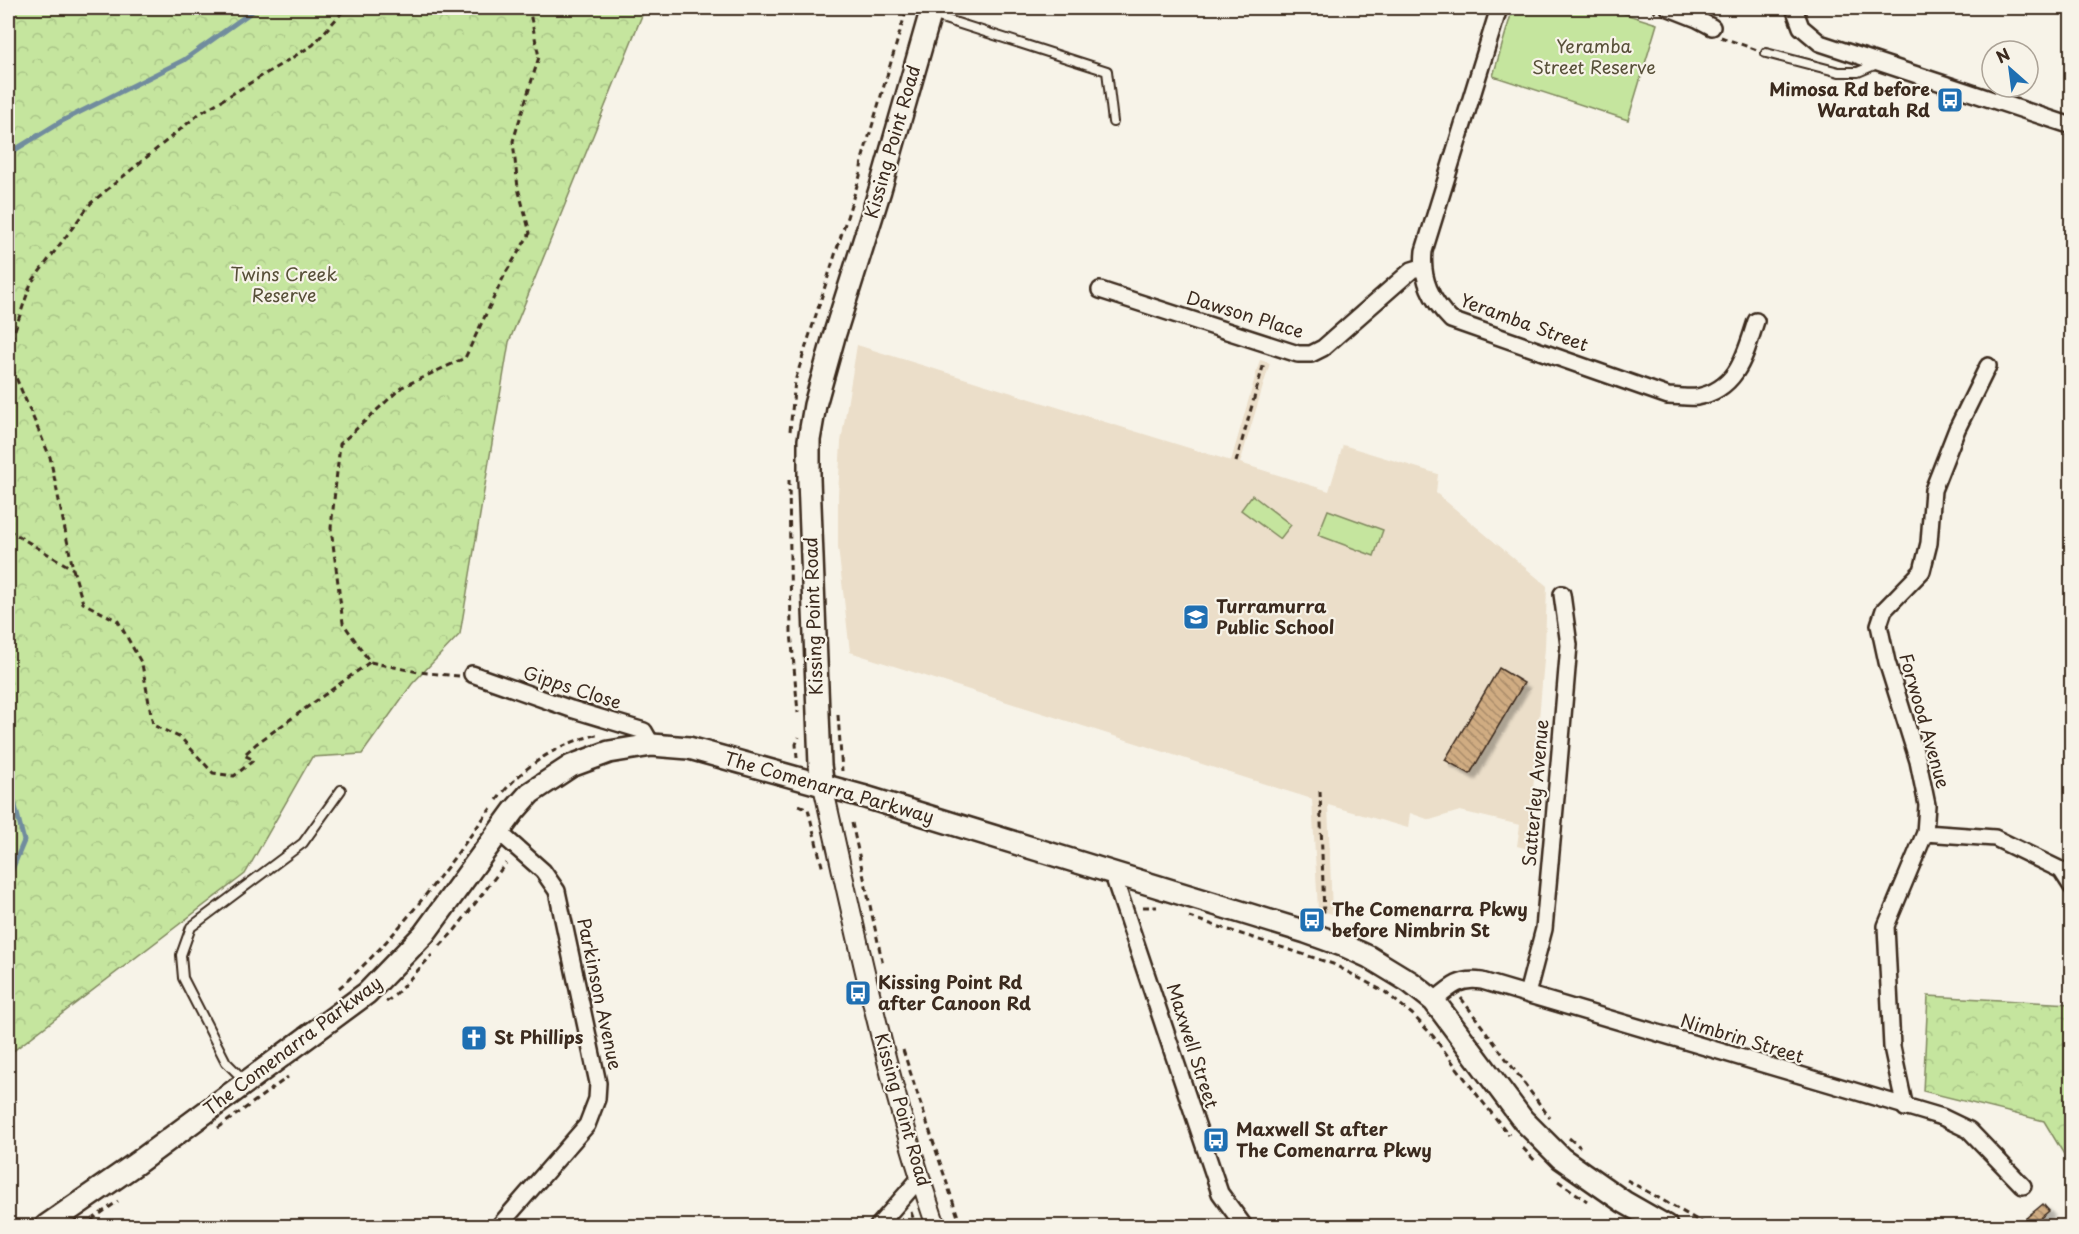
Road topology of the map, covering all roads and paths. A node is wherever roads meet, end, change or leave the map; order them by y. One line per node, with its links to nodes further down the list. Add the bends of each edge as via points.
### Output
1 (346, 8): 15 (path, via 313,45 199,114 91,203 31,283)
2 (529, 8): 23 (path, via 539,57 513,141 518,188 530,232 465,358 402,387 340,444 331,528 342,623)
3 (1499, 8): 12 (street, Yeramba Street)
4 (1669, 8): 7 (street)
5 (1794, 8): 9 (street, via 1801,27 1820,43)
6 (930, 12): 10 (lane, via 1107,71); 29 (main road, Kissing Point Road, via 835,333 809,440)
7 (1714, 31): 8 (path)
8 (1766, 53): 9 (lane, via 1839,72 1858,72)
9 (1879, 63): 11 (street)
10 (1113, 122)
11 (2072, 126)
12 (1422, 267): 13 (street, Dawson Place, via 1412,270 1323,348 1311,354 1298,354); 14 (street, Yeramba Street, via 1428,291 1451,320 1668,396 1695,397 1715,391 1733,377 1744,360)
13 (1101, 290)
14 (1756, 321)
15 (8, 350)
16 (8, 358): 21 (path, via 50,456)
17 (1264, 363): 19 (path)
18 (1988, 366): 34 (street, Forwood Avenue, via 1933,490 1929,543 1922,571 1884,610 1879,625 1918,761 1927,805)
19 (1236, 462)
20 (8, 530): 21 (path)
21 (73, 569): 23 (path, via 83,603 118,621 142,664 153,726 182,738 213,773 234,776 254,760 244,755 256,744)
22 (1562, 594): 45 (street, Satterley Avenue, via 1569,645 1561,740 1544,929)
23 (370, 662): 24 (path, via 418,672)
24 (472, 674): 26 (street, Gipps Close)
25 (838, 715): 28 (path)
26 (625, 726): 27 (street, Gipps Close, via 644,731); 44 (path, via 615,732 583,738 527,767 506,788 383,947)
27 (652, 745): 29 (main road, The Comenarra Parkway, via 689,748); 33 (main road, The Comenarra Parkway, via 609,752 564,770 530,793)
28 (842, 771)
29 (823, 786): 36 (main road, The Comenarra Parkway); 58 (street, Kissing Point Road, via 873,1004)
30 (341, 790): 49 (lane, via 303,843 191,927 181,955 183,978 226,1062)
31 (1320, 790): 41 (path)
32 (852, 823): 43 (path)
33 (499, 832): 49 (main road, The Comenarra Parkway, via 424,934 386,975); 64 (street, Parkinson Avenue, via 543,871 558,891 598,1083 597,1099 587,1125)
34 (1925, 833): 37 (street, via 1995,838 2061,870); 50 (street, Forwood Avenue, via 1886,926 1892,1047)
35 (506, 863): 42 (path)
36 (1112, 872): 47 (main road, The Comenarra Parkway, via 1345,946 1390,969); 69 (street, Maxwell Street, via 1220,1193)
37 (2072, 887)
38 (1143, 907): 39 (path)
39 (1158, 907)
40 (1181, 915): 53 (path, via 1333,964 1385,992 1433,1036)
41 (1324, 916)
42 (455, 930)
43 (884, 972)
44 (331, 994)
45 (1527, 994): 47 (street, Nimbrin Street, via 1471,979 1452,985); 50 (street, Nimbrin Street)
46 (1460, 997): 51 (path)
47 (1434, 1001): 70 (main road, The Comenarra Parkway, via 1523,1120 1561,1158)
48 (900, 1040): 68 (path)
49 (246, 1082): 63 (main road, The Comenarra Parkway)
50 (1905, 1108): 60 (street, Nimbrin Street, via 1942,1117 1969,1130)
51 (1556, 1126)
52 (1563, 1133): 55 (path)
53 (1512, 1137)
54 (1519, 1145): 56 (path)
55 (1580, 1147)
56 (1543, 1168)
57 (1552, 1175): 61 (path)
58 (920, 1178): 65 (street); 67 (street, Kissing Point Road)
59 (1626, 1179): 71 (path)
60 (2023, 1186)
61 (1590, 1203)
62 (911, 1212): 66 (path)
63 (46, 1227)
64 (499, 1227)
65 (878, 1227)
66 (916, 1227)
67 (936, 1227)
68 (961, 1227)
69 (1244, 1227)
70 (1666, 1227)
71 (1708, 1227)

